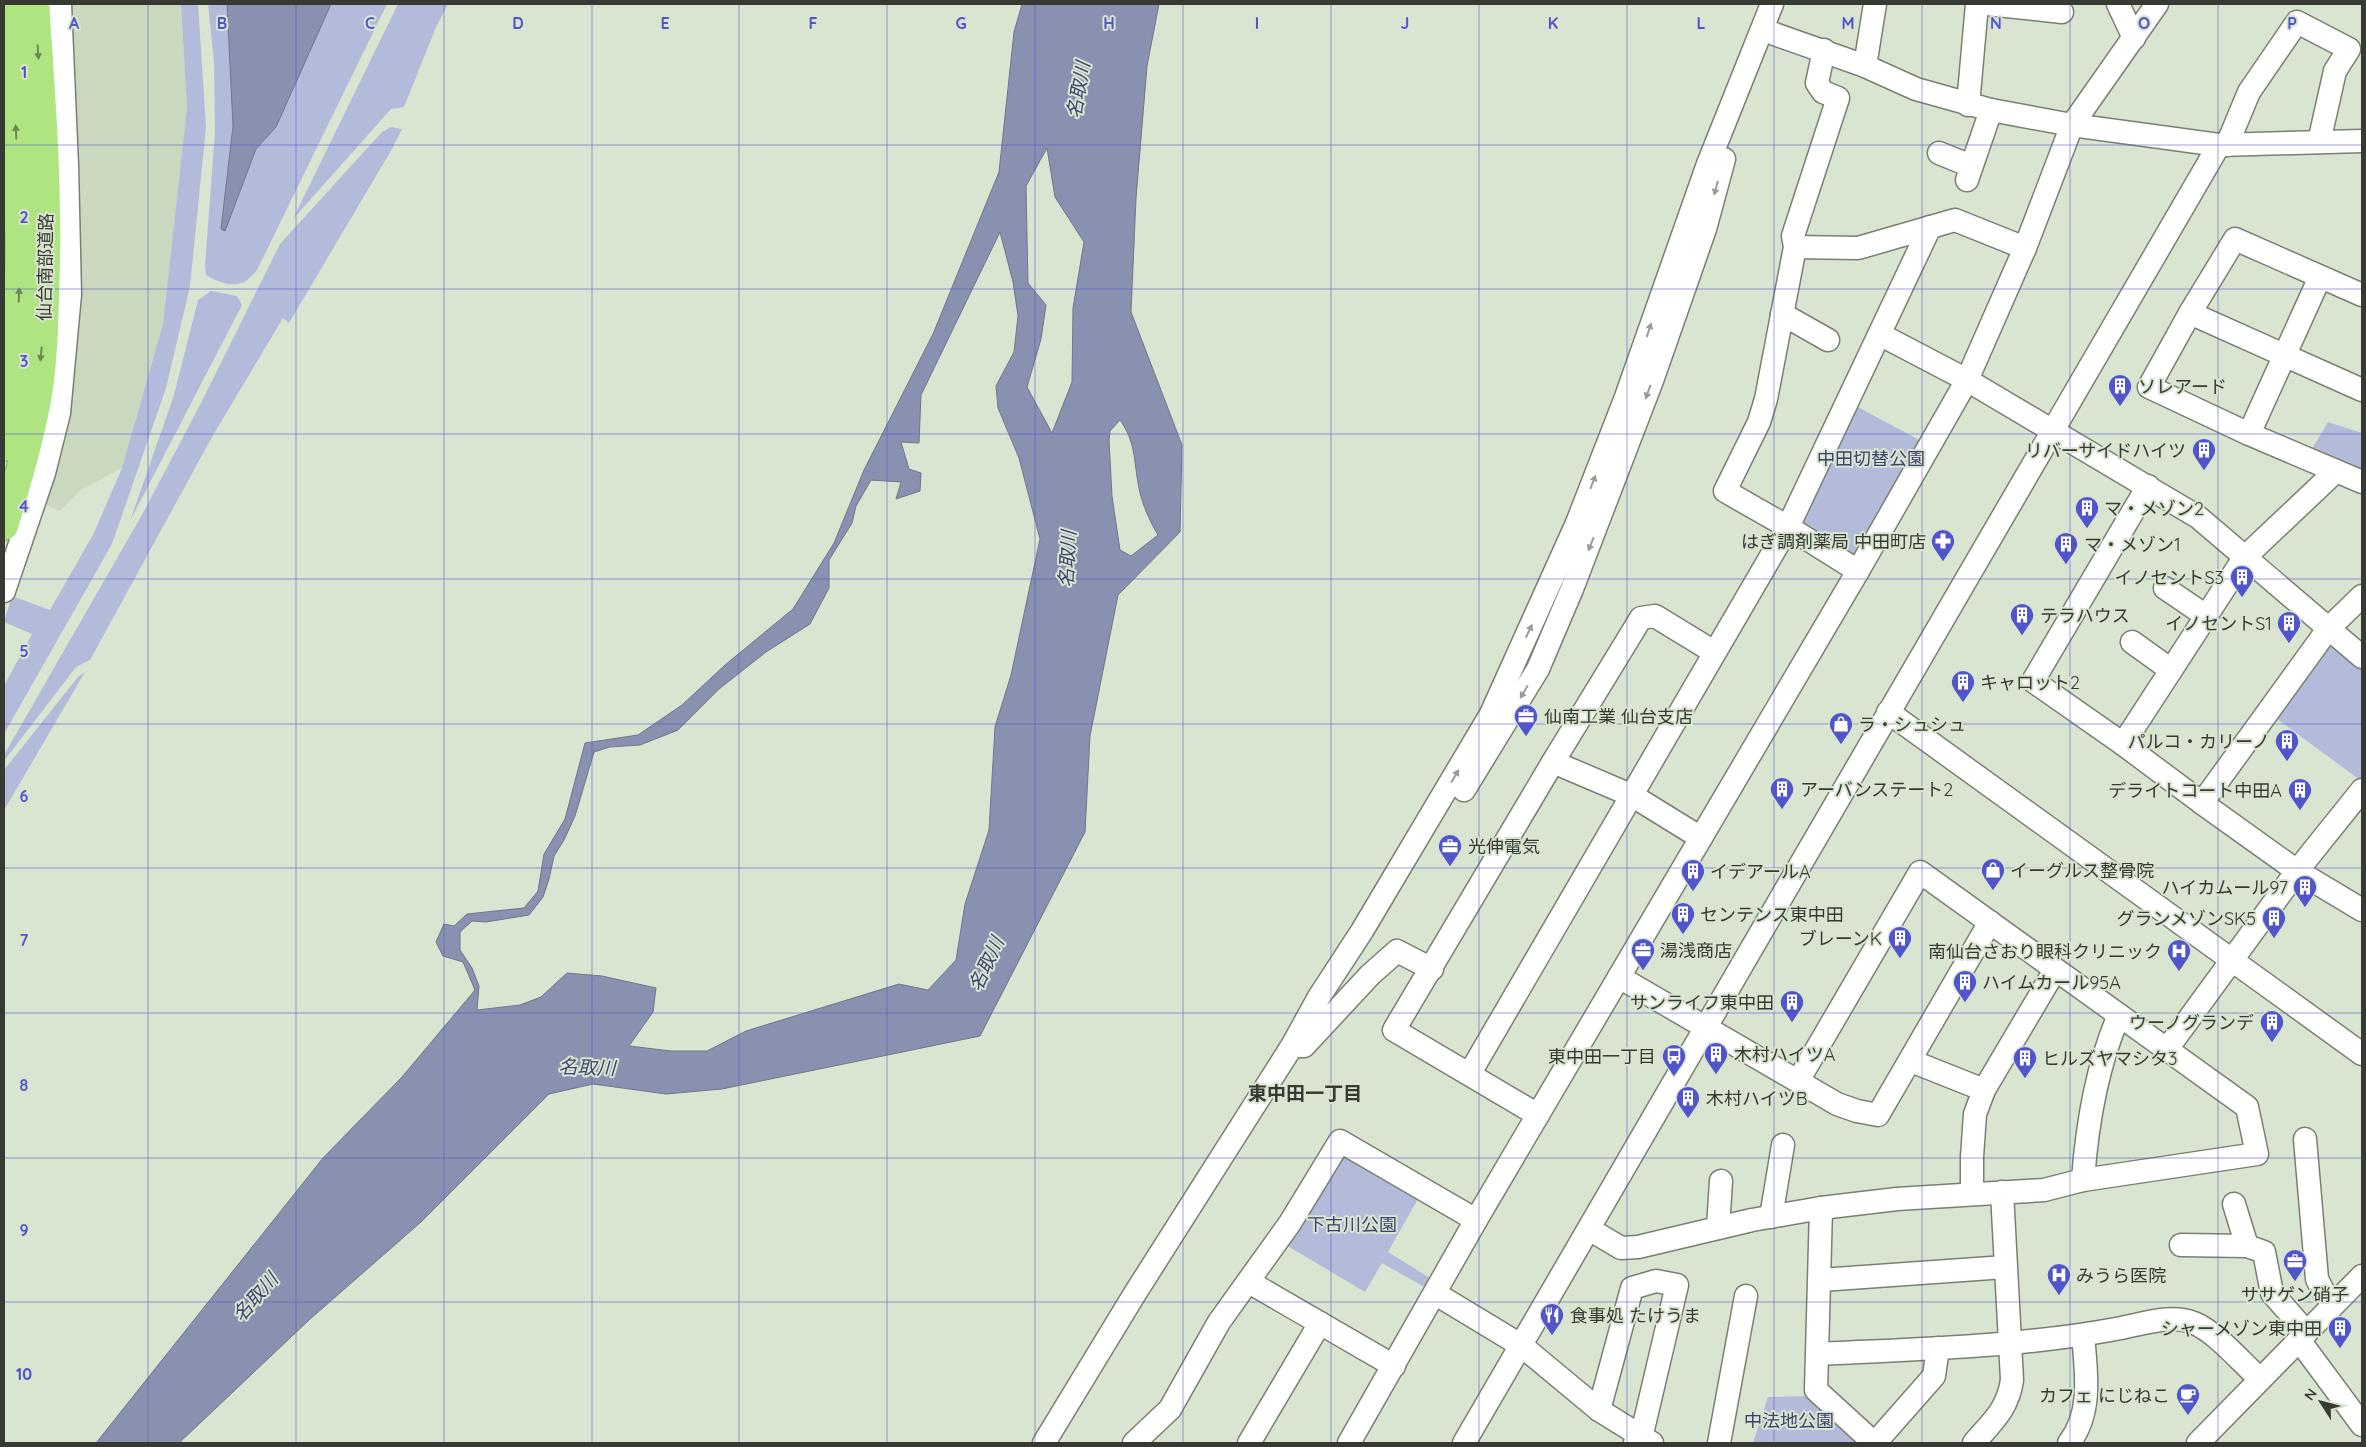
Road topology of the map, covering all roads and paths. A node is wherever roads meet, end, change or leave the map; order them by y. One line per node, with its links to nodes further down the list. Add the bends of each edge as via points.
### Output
1 (9, 4): 36 (highway, 仙台南部道路, one-way to 1, via 12,399 20,263)
2 (35, 4): 40 (highway, 仙台南部道路, one-way to 40, via 47,246 44,332 36,404)
3 (60, 4): 45 (street, via 70,294 60,413 44,473)
4 (1772, 4): 11 (street)
5 (1875, 4): 14 (street)
6 (1977, 4): 15 (street)
7 (1987, 4): 10 (street)
8 (2118, 4): 12 (street)
9 (2157, 4): 12 (street)
10 (2062, 12)
11 (1763, 30): 13 (street); 69 (street, via 1744,72 1705,229 1609,498 1538,668 1372,939 1304,1035)
12 (2134, 38): 17 (street)
13 (1824, 50): 14 (street); 23 (street, via 1817,83 1823,92 1838,98 1793,236)
14 (1865, 66): 15 (street, via 1916,89)
15 (1968, 105): 16 (street)
16 (1990, 110): 17 (street); 21 (street, via 1969,173)
17 (2072, 125): 20 (street); 24 (street)
18 (2362, 141): 19 (street)
19 (2319, 142): 20 (street); 20 (street, via 2335,71 2348,49 2297,22 2249,92)
20 (2223, 145): 34 (street)
21 (1939, 153)
22 (1930, 227): 23 (street, via 1858,248); 24 (street, via 1955,220); 29 (street)
23 (1795, 247): 28 (street)
24 (2025, 248): 32 (street)
25 (2320, 276): 26 (street); 27 (street, via 2235,239); 31 (street)
26 (2362, 295)
27 (2190, 313): 31 (street); 35 (street, via 2149,387)
28 (1782, 314): 30 (street); 41 (street, via 1759,422 1725,491)
29 (1881, 335): 32 (street); 41 (street)
30 (1828, 340)
31 (2284, 356): 33 (street); 35 (street)
32 (1968, 380): 34 (street); 43 (street)
33 (2362, 390)
34 (2054, 431): 39 (street); 53 (street)
35 (2249, 434): 37 (street)
36 (4, 447)
37 (2336, 471): 38 (street); 42 (street)
38 (2362, 482)
39 (2148, 486): 42 (street, via 2198,517); 54 (street, via 2033,681)
40 (4, 526)
41 (1788, 527): 43 (street); 50 (street)
42 (2244, 558): 47 (street); 48 (street)
43 (1858, 571): 59 (street)
44 (2165, 588): 47 (street)
45 (4, 591)
46 (2362, 596): 48 (street)
47 (2206, 616): 52 (street)
48 (2328, 629): 51 (street); 58 (street)
49 (2132, 642): 52 (street)
50 (1714, 652): 55 (street, via 1655,616 1641,618); 57 (street)
51 (2362, 657)
52 (2171, 670): 54 (street)
53 (1888, 712): 63 (street); 68 (street)
54 (2123, 744): 58 (street)
55 (1553, 762): 57 (street); 64 (street)
56 (2362, 790): 60 (street)
57 (1633, 796): 59 (street); 73 (street)
58 (2202, 803): 60 (street)
59 (1702, 838): 66 (street)
60 (2297, 871): 61 (street); 63 (street)
61 (2362, 910)
62 (1990, 922): 65 (street); 72 (street); 74 (street, via 1920,872)
63 (2230, 959): 70 (street); 71 (street)
64 (1432, 969): 69 (street, via 1397,951 1370,974 1304,1046); 73 (street, via 1394,1030)
65 (2055, 970): 67 (street); 75 (street)
66 (1620, 977): 68 (street); 76 (street)
67 (2119, 1015): 70 (street); 79 (street, via 2106,1044 2097,1084)
68 (1706, 1027): 74 (street); 88 (street)
69 (1292, 1046): 110 (street); 111 (street, via 1287,1066 1245,1141)
70 (2167, 1048): 79 (street, via 2247,1107 2257,1154)
71 (2362, 1054)
72 (1912, 1060): 74 (street, via 1878,1115 1837,1104); 75 (street)
73 (1470, 1073): 76 (street)
74 (1798, 1081)
75 (1984, 1090): 82 (street, via 1976,1114)
76 (1538, 1115): 86 (street)
77 (2305, 1139): 96 (street, via 2317,1279 2323,1291)
78 (1783, 1145): 85 (street)
79 (2083, 1180): 81 (street, via 2044,1190)
80 (1721, 1181): 87 (street)
81 (2002, 1192): 82 (street); 91 (street)
82 (1972, 1194): 84 (street)
83 (2234, 1204): 90 (street)
84 (1821, 1208): 85 (street); 93 (street)
85 (1771, 1217): 87 (street)
86 (1476, 1220): 94 (street, via 1340,1141); 95 (street)
87 (1718, 1228): 88 (street, via 1621,1248)
88 (1589, 1229): 102 (street)
89 (2181, 1245): 90 (street)
90 (2247, 1246): 100 (street, via 2264,1252 2272,1293)
91 (2005, 1267): 93 (street); 101 (street)
92 (2362, 1276): 96 (street)
93 (1821, 1280): 104 (street)
94 (1249, 1282): 98 (street); 112 (street, via 1219,1322 1170,1409)
95 (1436, 1294): 102 (street); 105 (street)
96 (2347, 1295): 100 (street)
97 (1746, 1296): 116 (street)
98 (1320, 1323): 105 (street); 113 (street)
99 (2083, 1335): 101 (street); 106 (street, via 2155,1321 2194,1322); 119 (street, via 2086,1404 2081,1422)
100 (2302, 1336): 106 (street); 108 (street)
101 (2009, 1343): 103 (street); 118 (street, via 2010,1397)
102 (1522, 1346): 107 (street); 115 (street)
103 (1938, 1348): 104 (street); 117 (street, via 1934,1376)
104 (1818, 1354): 117 (street, via 1816,1390)
105 (1394, 1366): 114 (street)
106 (2260, 1379): 120 (street)
107 (1599, 1410): 109 (street); 109 (street, via 1632,1288 1656,1281 1677,1285)
108 (2362, 1425)
109 (1642, 1442)
110 (1044, 1443)
111 (1060, 1443)
112 (1134, 1443)
113 (1249, 1443)
114 (1349, 1443)
115 (1464, 1443)
116 (1719, 1443)
117 (1875, 1443)
118 (1974, 1443)
119 (2069, 1443)
120 (2198, 1443)

